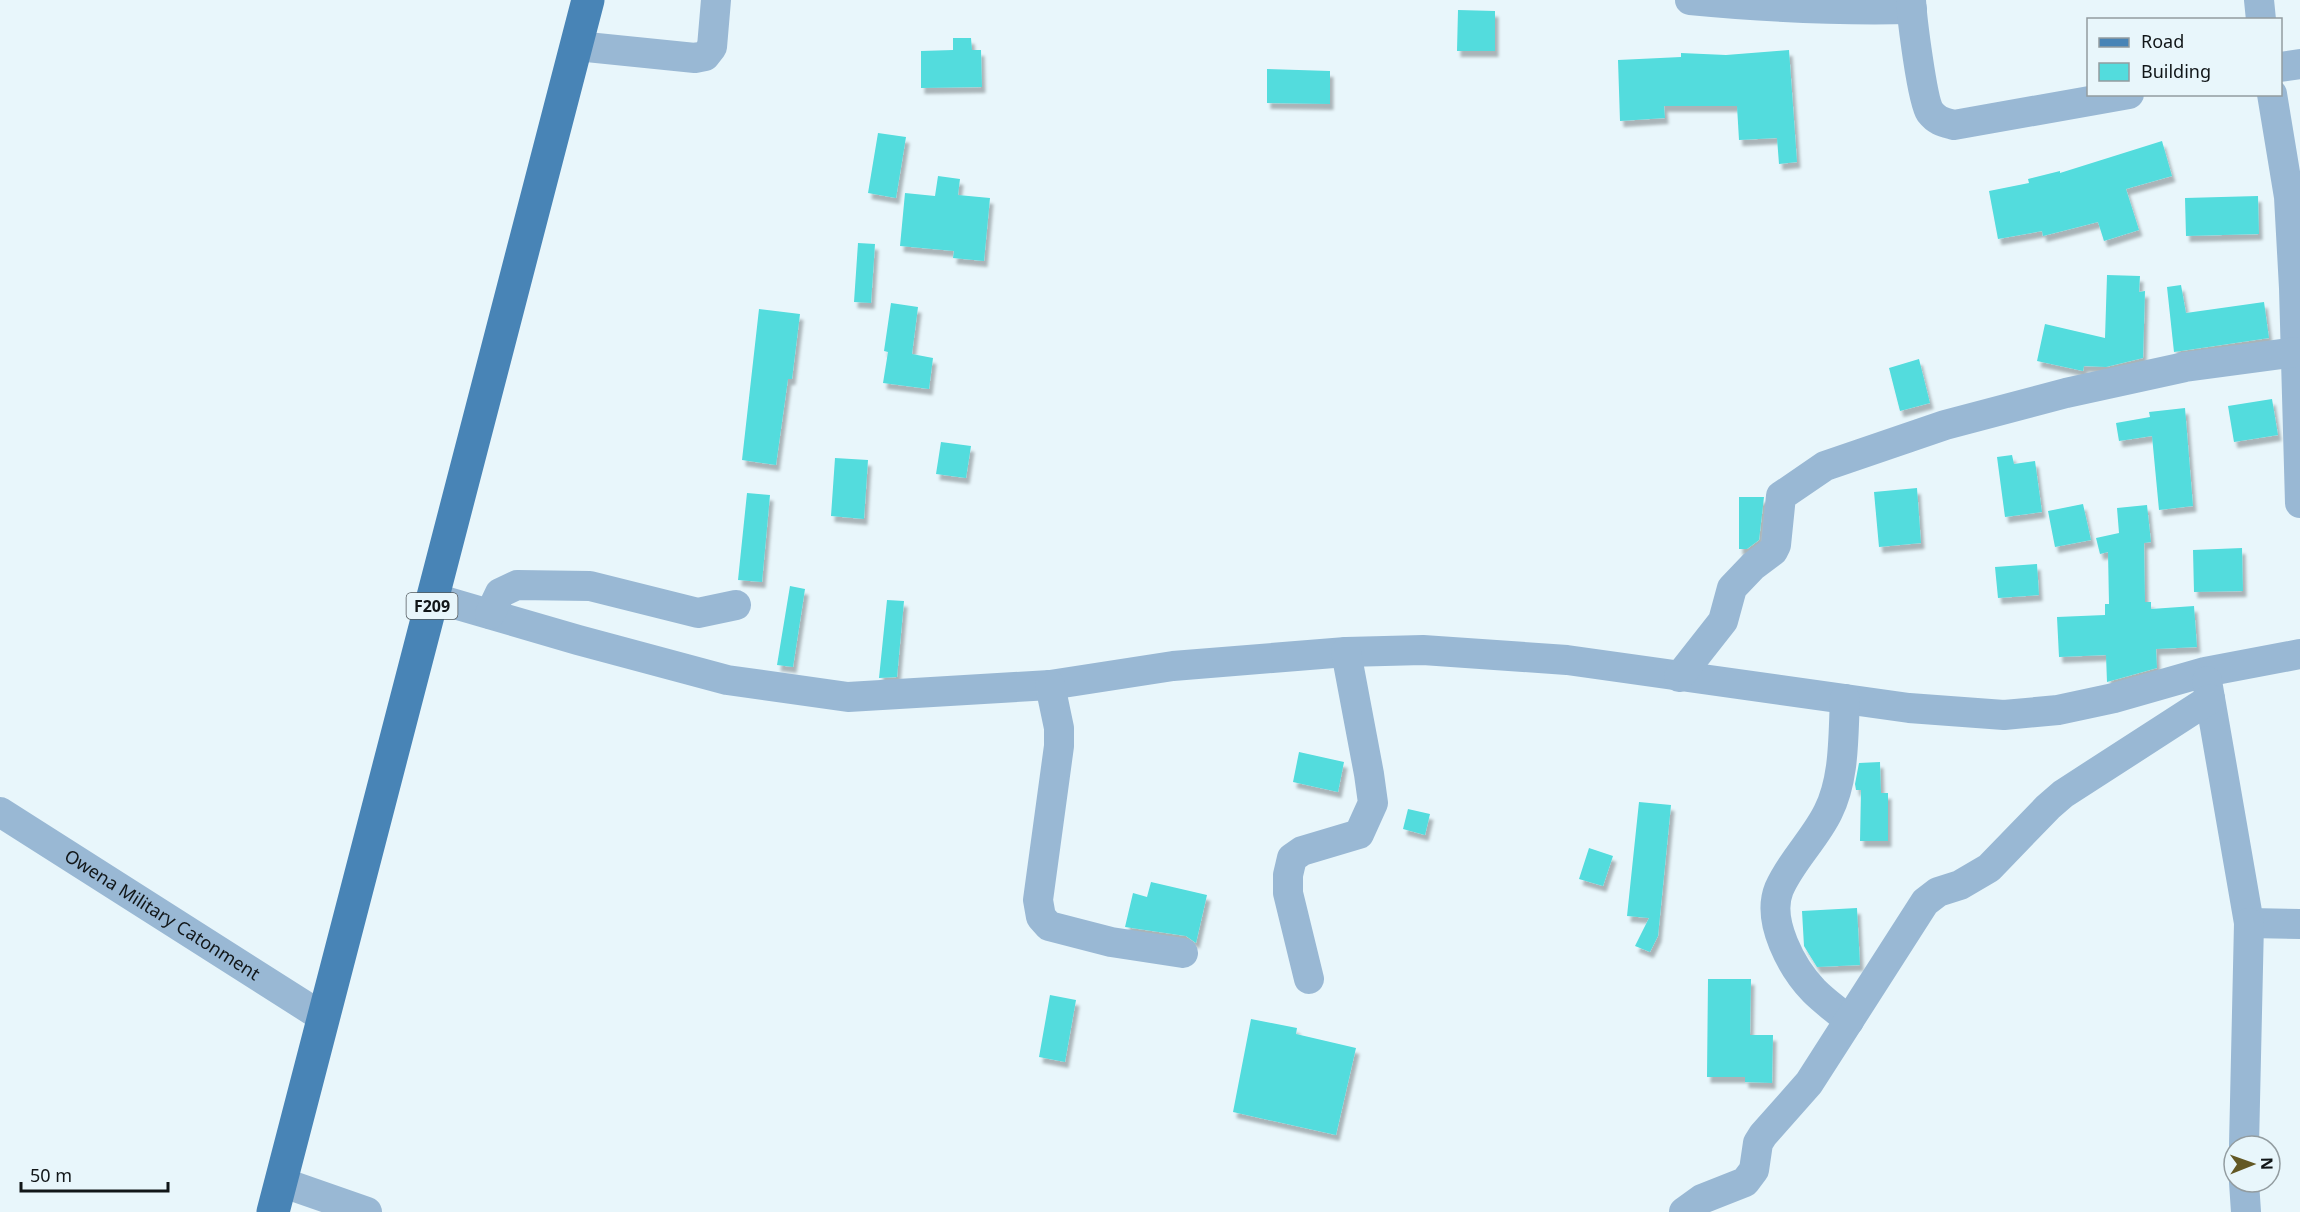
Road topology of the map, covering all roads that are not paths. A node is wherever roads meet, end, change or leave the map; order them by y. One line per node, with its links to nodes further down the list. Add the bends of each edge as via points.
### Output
1 (588, 0): 7 (main road, F209)
2 (716, 0): 7 (street, via 712,47 705,56)
3 (1690, 0): 5 (street, via 1850,10)
4 (2259, 0): 6 (street)
5 (1911, 4): 10 (street, via 1928,109 1939,122 1954,125)
6 (2262, 18)
7 (577, 46): 14 (main road, F209)
8 (2300, 64): 9 (street)
9 (2282, 67)
10 (2117, 96)
11 (2272, 96): 12 (street, via 2289,197)
12 (2296, 352): 13 (street); 19 (street, via 2185,367 2066,393 1945,425 1825,466 1780,496 1773,551 1732,588 1723,621)
13 (2300, 503)
14 (434, 598): 16 (street); 28 (main road, F209)
15 (736, 605): 16 (street, via 698,613 590,586 517,585 500,593)
16 (490, 614): 20 (street, via 728,680 848,697)
17 (1346, 652): 19 (street, via 1423,650 1567,660); 20 (street, via 1173,666); 27 (street, via 1373,803 1359,834 1302,851 1292,858 1288,893)
18 (2300, 654): 21 (street)
19 (1679, 677): 22 (street)
20 (1050, 685): 26 (street, via 1059,746 1038,900 1041,917 1049,926 1111,942)
21 (2208, 686): 22 (street, via 2004,715); 24 (street); 29 (street, via 2063,794 1989,868 1925,902)
22 (1845, 699): 29 (street, via 1836,791 1828,813 1779,889 1775,906 1776,927 1799,973)
23 (0, 812): 28 (street, Owena Military Catonment)
24 (2249, 923): 25 (street); 30 (street)
25 (2300, 924)
26 (1183, 953)
27 (1308, 979)
28 (324, 1018): 32 (main road, F209)
29 (1849, 1021): 34 (street, via 1809,1083 1762,1135 1754,1170 1745,1182 1702,1199)
30 (2244, 1134)
31 (2245, 1194): 35 (street)
32 (277, 1197): 33 (street)
33 (349, 1209)
34 (1684, 1212)
35 (2246, 1212)

